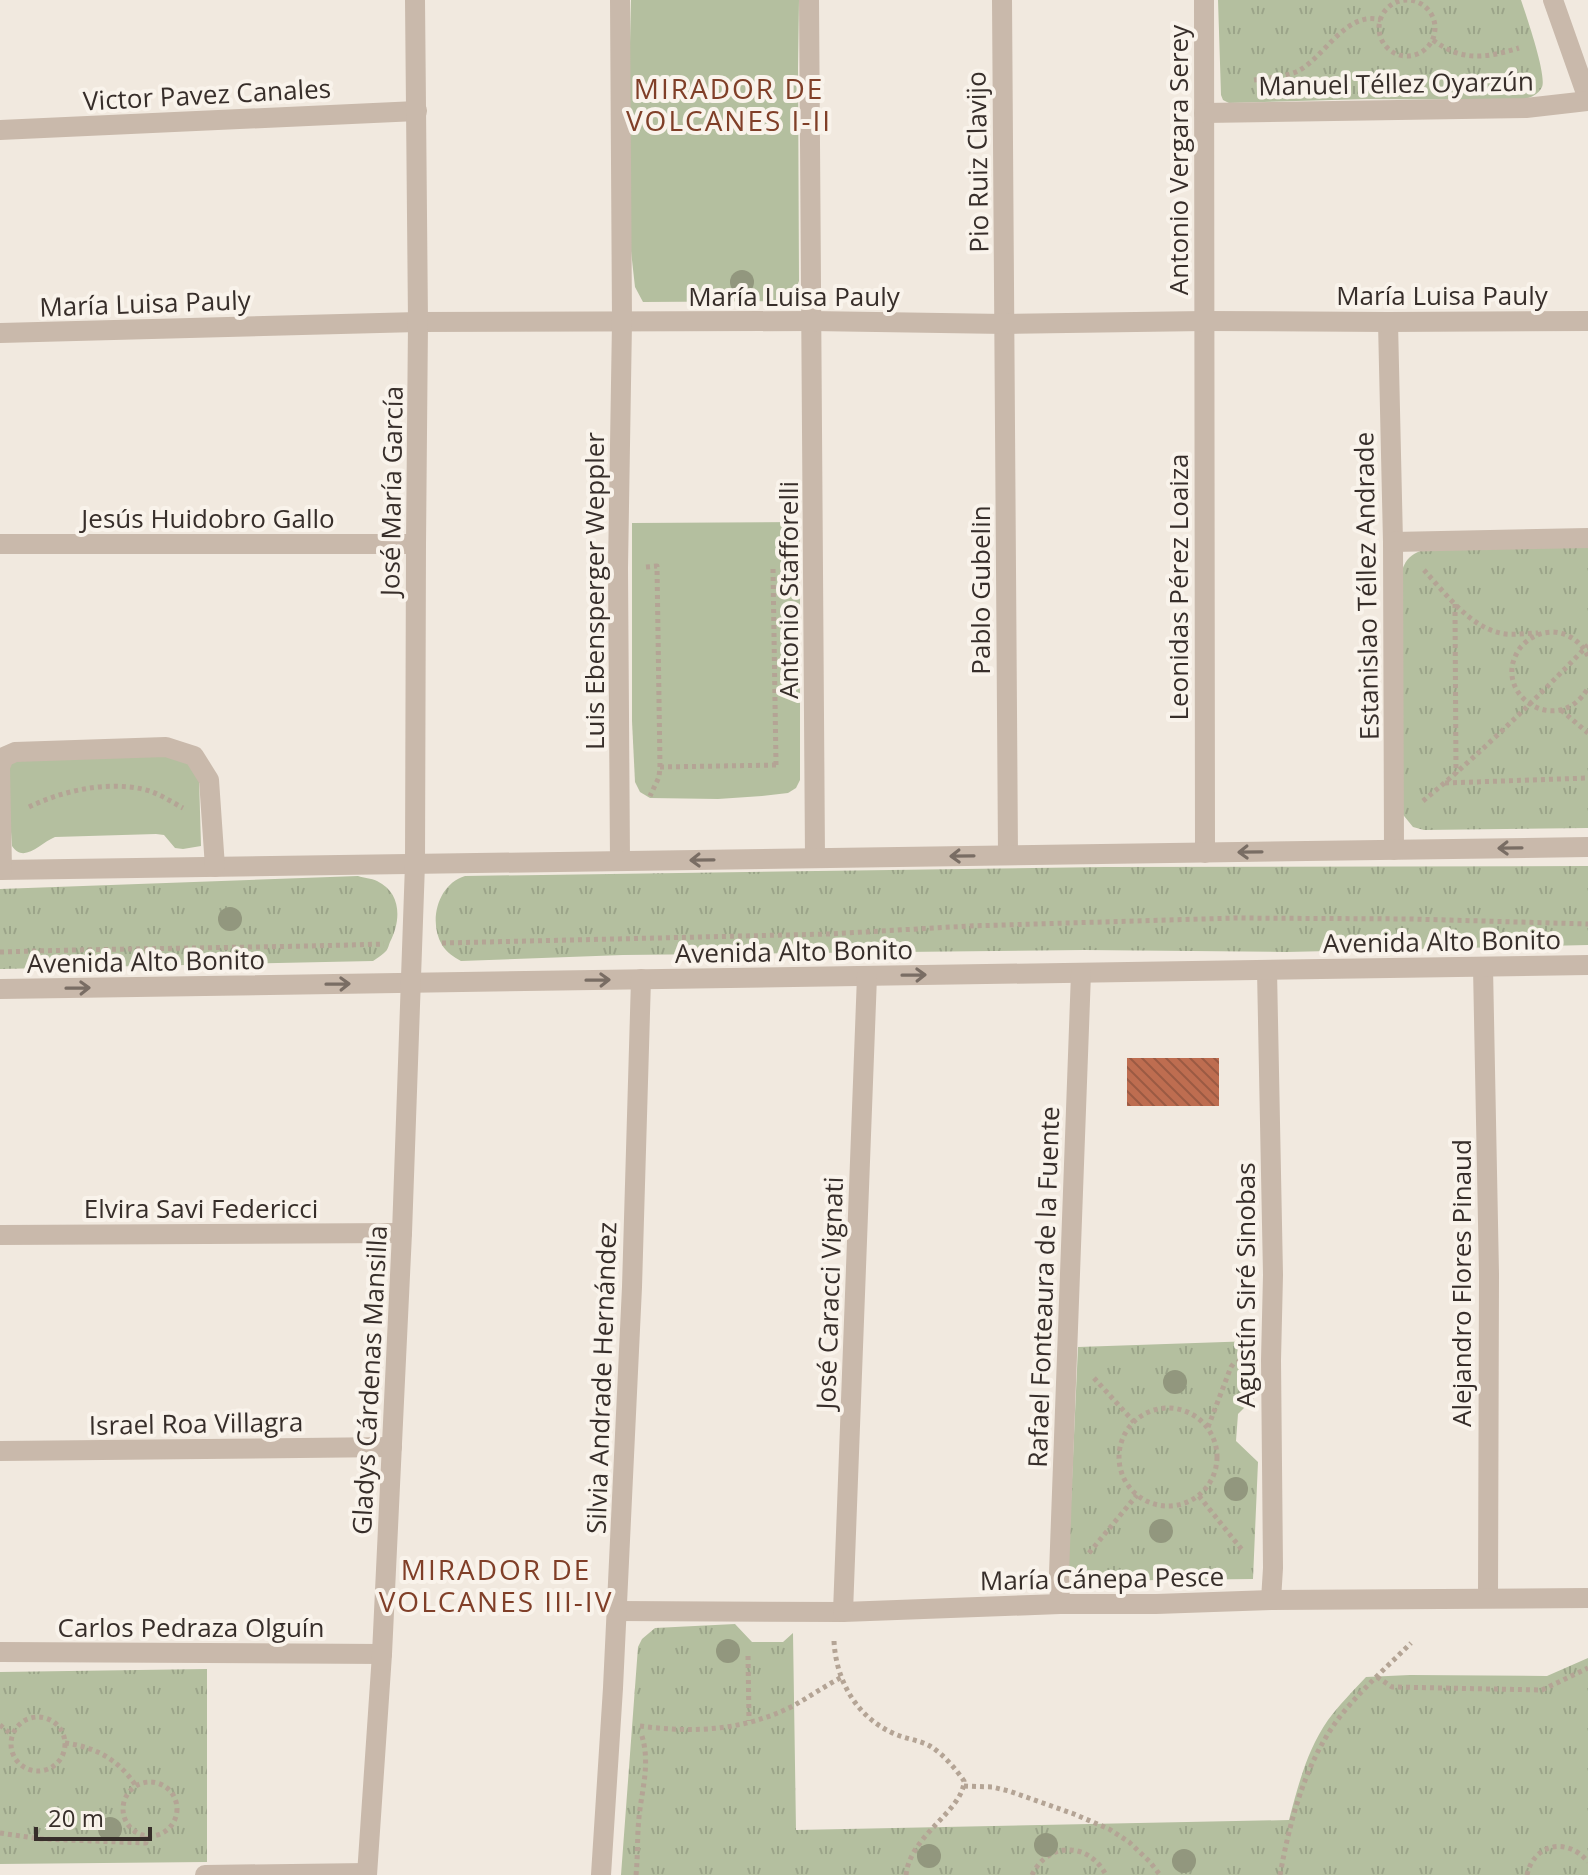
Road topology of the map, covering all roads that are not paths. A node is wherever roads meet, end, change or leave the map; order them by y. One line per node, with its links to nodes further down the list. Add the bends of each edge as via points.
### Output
1 (415, 0): 8 (street, José María García)
2 (620, 0): 15 (street, Luis Ebensperger Weppler)
3 (809, 0): 11 (street, Antonio Stafforelli)
4 (1002, 0): 17 (street, Pio Ruiz Clavijo)
5 (1204, 0): 9 (street, Antonio Vergara Serey)
6 (1553, 0): 7 (street)
7 (1588, 100): 9 (street, Manuel Téllez Oyarzún, via 1526,108)
8 (417, 111): 10 (street, Victor Pavez Canales); 14 (street, José María García)
9 (1204, 113): 12 (street, Antonio Vergara Serey)
10 (0, 130)
11 (812, 321): 15 (street, María Luisa Pauly); 17 (street, María Luisa Pauly); 27 (street, Antonio Stafforelli)
12 (1204, 321): 16 (street, María Luisa Pauly); 17 (street, María Luisa Pauly); 25 (street, Leonidas Pérez Loaiza)
13 (1588, 321): 16 (street, María Luisa Pauly)
14 (418, 322): 15 (street, María Luisa Pauly); 18 (street, María Luisa Pauly); 22 (street, José María García)
15 (622, 322): 28 (street, Luis Ebensperger Weppler)
16 (1388, 322): 20 (street, Estanislao Téllez Andrade)
17 (1005, 324): 26 (street, Pablo Gubelin)
18 (0, 333)
19 (1588, 538): 20 (street)
20 (1393, 542): 24 (street, Estanislao Téllez Andrade)
21 (0, 544): 22 (street, Jesús Huidobro Gallo)
22 (416, 544): 29 (street, José María García)
23 (1588, 847): 24 (street, one-way to 24)
24 (1394, 850): 25 (street, one-way to 25)
25 (1205, 853): 26 (street)
26 (1008, 855): 27 (street, one-way to 27)
27 (815, 858): 28 (street, one-way to 28)
28 (620, 861): 29 (street)
29 (415, 864): 30 (street); 38 (street, José María García)
30 (215, 867): 31 (street); 31 (street, via 209,780 194,756 166,747 15,752 4,757)
31 (1, 870)
32 (1588, 965): 33 (street, Avenida Alto Bonito)
33 (1483, 967): 34 (street, Avenida Alto Bonito); 44 (street, Alejandro Flores Pinaud)
34 (1267, 970): 35 (street, Avenida Alto Bonito); 46 (street, Agustín Siré Sinobas, via 1273,1275)
35 (1081, 973): 36 (street, Avenida Alto Bonito, one-way to 35); 47 (street, Rafael Fonteaura de la Fuente)
36 (867, 976): 37 (street, Avenida Alto Bonito); 49 (street, José Caracci Vignati)
37 (641, 979): 38 (street, Avenida Alto Bonito, one-way to 37); 48 (street, Silvia Andrade Hernández)
38 (411, 982): 39 (street, Avenida Alto Bonito, one-way to 38); 40 (street, Gladys Cárdenas Mansilla)
39 (0, 989)
40 (402, 1233): 41 (street, Elvira Savi Federicci); 42 (street, Gladys Cárdenas Mansilla)
41 (0, 1235)
42 (392, 1447): 43 (street, Israel Roa Villagra); 51 (street, Gladys Cárdenas Mansilla)
43 (0, 1451)
44 (1488, 1598): 45 (street, María Cánepa Pesce); 46 (street, María Cánepa Pesce)
45 (1588, 1598)
46 (1271, 1600): 47 (street, María Cánepa Pesce)
47 (1060, 1604): 49 (street, María Cánepa Pesce)
48 (617, 1611): 49 (street, María Cánepa Pesce); 54 (street, Silvia Andrade Hernández)
49 (843, 1612)
50 (0, 1652): 51 (street, Carlos Pedraza Olguín)
51 (382, 1654): 52 (street, Gladys Cárdenas Mansilla)
52 (367, 1874): 53 (street)
53 (205, 1875)
54 (601, 1875)

